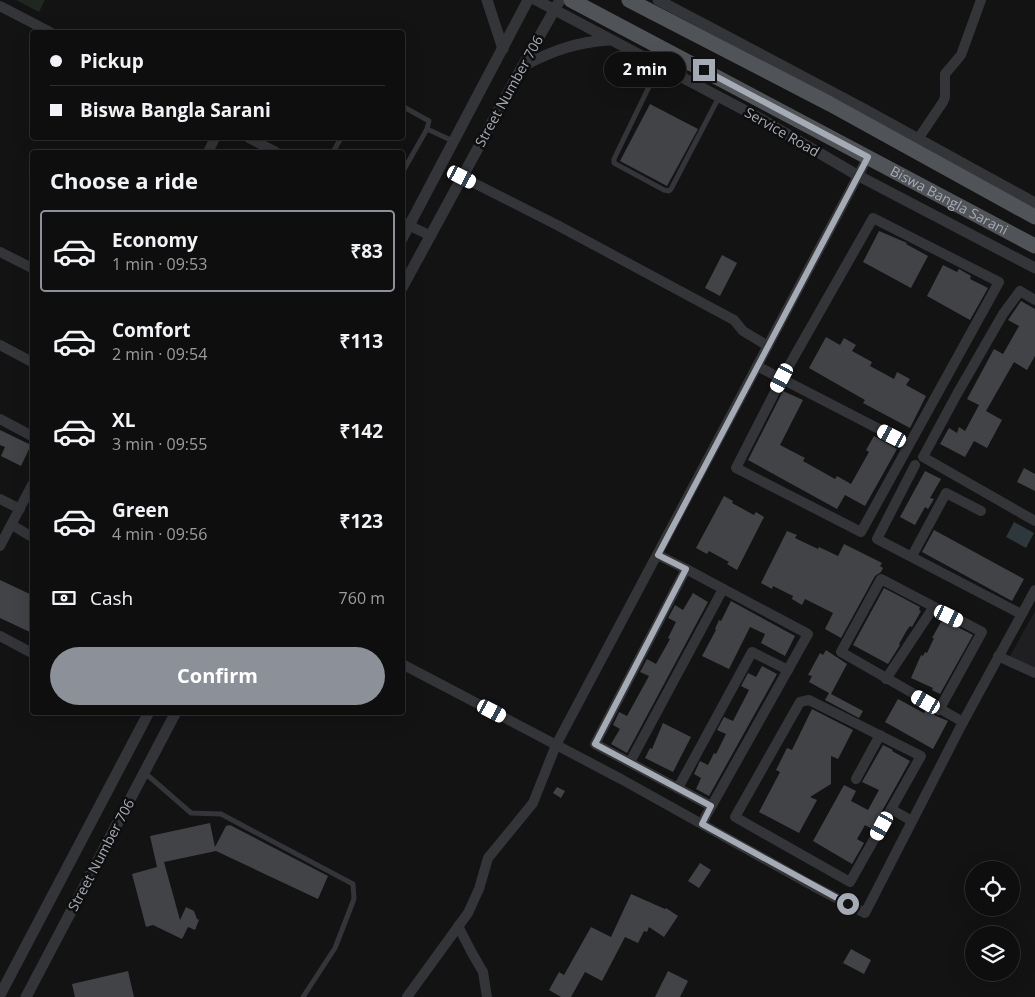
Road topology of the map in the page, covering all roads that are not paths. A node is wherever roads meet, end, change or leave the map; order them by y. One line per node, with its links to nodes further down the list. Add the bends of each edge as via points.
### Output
1 (487, 0): 12 (street)
2 (528, 0): 12 (street)
3 (536, 0): 8 (street, Service Road)
4 (571, 0): 22 (main road, Biswa Bangla Sarani)
5 (630, 0): 27 (main road, Biswa Bangla Sarani, via 830,104)
6 (658, 0): 18 (street)
7 (981, 0): 18 (street, via 961,55 945,74 945,97)
8 (557, 5): 11 (street, Service Road); 14 (street, Street Number 706)
9 (0, 6): 10 (street)
10 (46, 30)
11 (611, 40): 13 (street, Service Road); 14 (street, via 586,42 552,52)
12 (503, 49): 20 (street)
13 (660, 66): 15 (street, Service Road); 15 (lane, via 614,159 616,165 668,191)
14 (522, 67): 25 (street, Street Number 706)
15 (719, 97): 24 (street, Service Road)
16 (405, 108): 17 (lane, via 430,121)
17 (427, 128): 20 (lane); 23 (lane)
18 (918, 139): 26 (street)
19 (253, 140): 21 (street)
20 (454, 142): 28 (street)
21 (272, 150)
22 (868, 157): 24 (street); 30 (main road, Biswa Bangla Sarani)
23 (405, 168)
24 (858, 175): 33 (street, Service Road); 37 (street)
25 (462, 177): 29 (street, Street Number 706); 37 (street, via 734,320 743,331)
26 (1035, 203)
27 (1035, 217)
28 (406, 224): 29 (street)
29 (431, 236): 34 (street, Street Number 706)
30 (1035, 246)
31 (0, 252): 32 (street)
32 (30, 267)
33 (1035, 268)
34 (405, 283)
35 (1035, 300): 49 (street, via 1020,291 1003,314 923,458)
36 (0, 345): 38 (street)
37 (768, 346): 39 (street)
38 (30, 361)
39 (757, 366): 40 (street); 53 (street)
40 (782, 378): 43 (street); 43 (street, via 736,468 860,532); 43 (street, via 873,218 999,282)
41 (0, 419): 42 (street)
42 (30, 435)
43 (908, 444)
44 (915, 465): 54 (street, via 877,539)
45 (30, 489): 47 (street)
46 (0, 498): 47 (street)
47 (20, 509): 50 (street)
48 (981, 511): 54 (street, via 946,492)
49 (1035, 521)
50 (12, 524): 51 (street); 52 (street)
51 (30, 536)
52 (0, 546)
53 (658, 555): 55 (street); 72 (street)
54 (912, 556): 59 (street)
55 (686, 569): 56 (street); 73 (street, via 595,744)
56 (723, 589): 64 (street, via 808,634); 73 (street)
57 (1035, 590): 59 (street)
58 (933, 608): 66 (street); 66 (street, via 881,579 841,652); 67 (street, via 982,632)
59 (1021, 614): 62 (street)
60 (0, 636): 61 (street)
61 (30, 652)
62 (998, 656): 65 (street); 70 (street)
63 (405, 666): 72 (street)
64 (788, 670): 76 (street, via 752,652); 77 (street)
65 (1035, 673)
66 (886, 678): 67 (street)
67 (939, 710): 70 (street)
68 (146, 715): 82 (street)
69 (174, 715): 74 (street, Street Number 706)
70 (963, 722): 79 (street)
71 (880, 735): 75 (street); 78 (street, via 921,756); 78 (street, via 809,700 800,702 735,817 850,882)
72 (556, 744): 80 (street); 81 (street, via 533,803 488,858 479,889)
73 (630, 762): 76 (street)
74 (144, 772): 83 (street, Street Number 706); 84 (lane, via 191,812 221,814 353,884 354,900 335,948)
75 (856, 778)
76 (678, 788): 77 (street)
77 (711, 806): 80 (street)
78 (891, 810): 79 (street)
79 (912, 821): 80 (street, via 865,913)
80 (702, 824)
81 (458, 926): 85 (street); 86 (street, via 483,972)
82 (0, 995)
83 (26, 997)
84 (303, 997)
85 (407, 997)
86 (487, 997)

